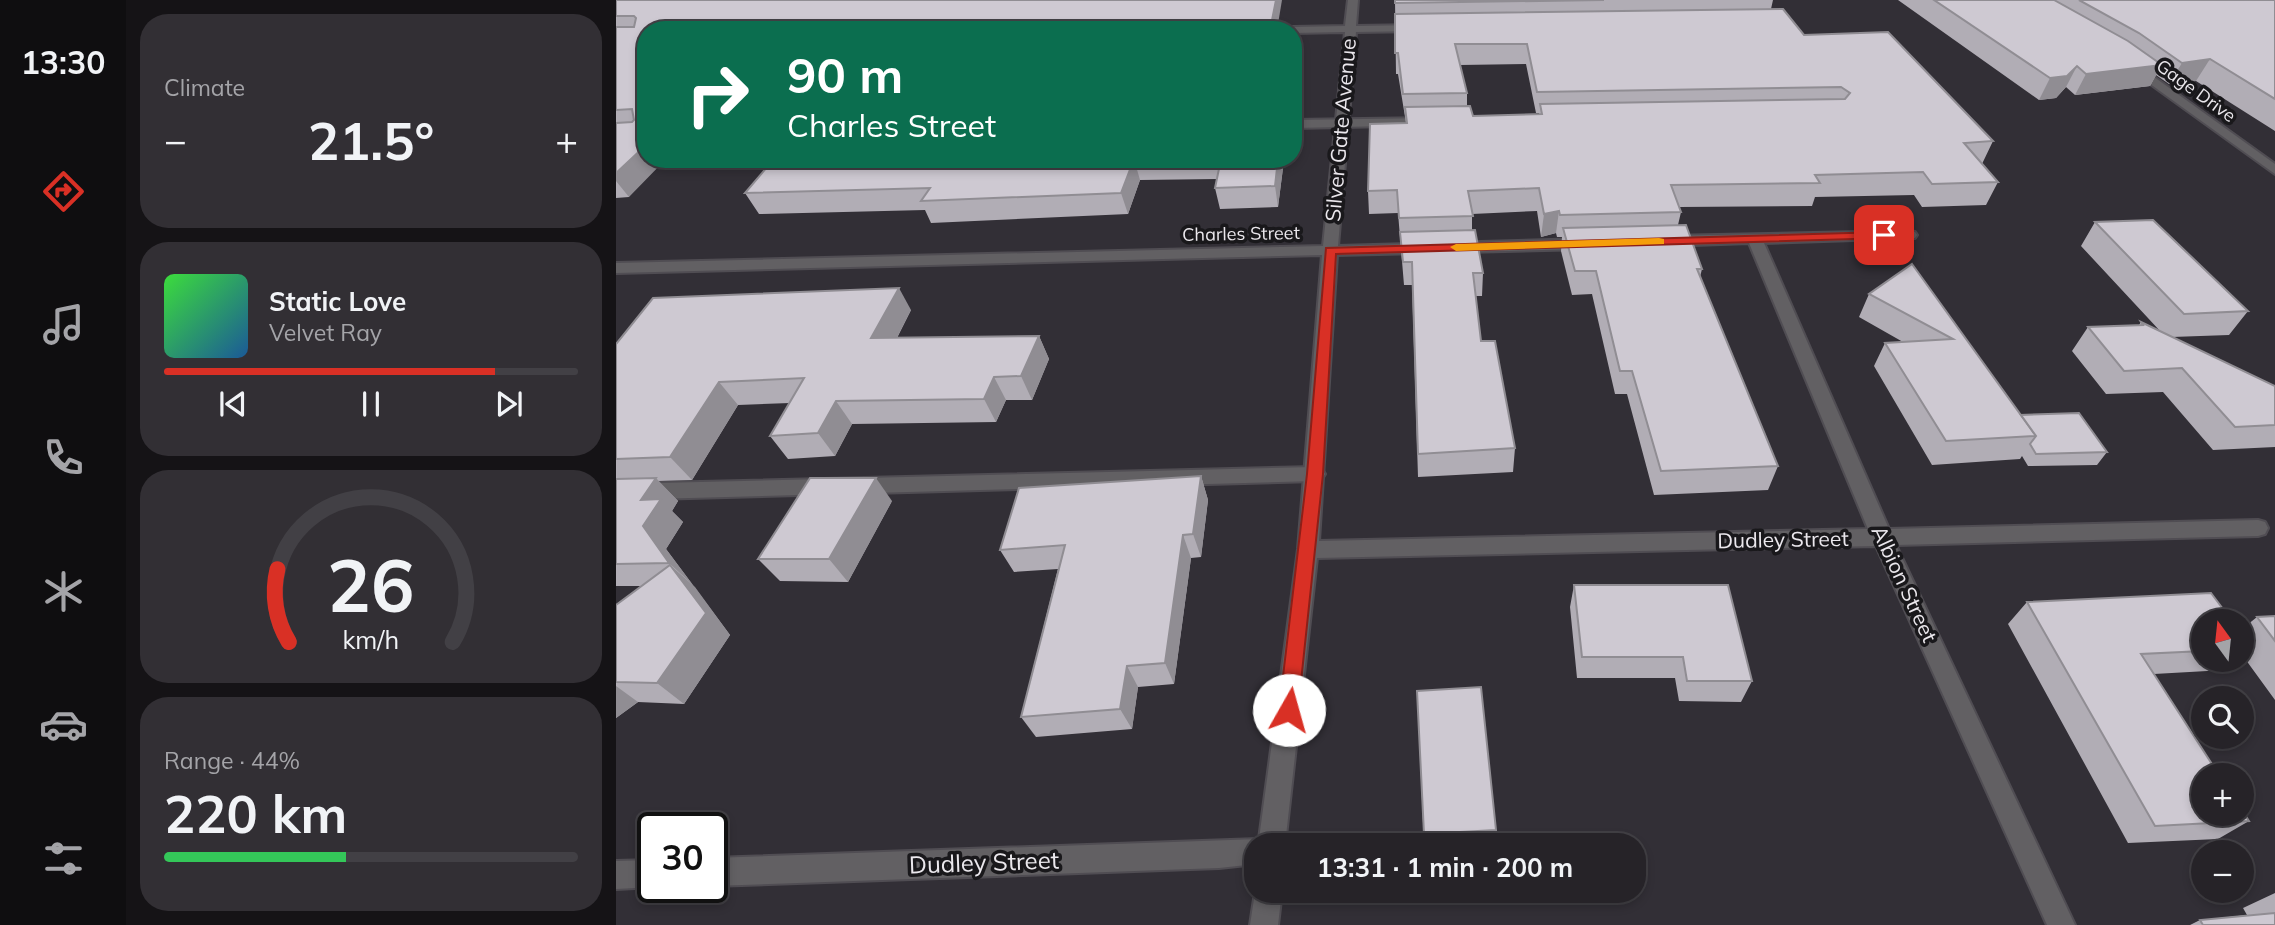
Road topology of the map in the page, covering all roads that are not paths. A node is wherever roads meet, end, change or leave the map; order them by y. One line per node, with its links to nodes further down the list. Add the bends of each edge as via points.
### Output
1 (1353, 0): 3 (street, Silver Gate Avenue)
2 (1433, 28): 3 (street)
3 (1351, 29): 4 (street); 7 (street, Silver Gate Avenue)
4 (1302, 30)
5 (2122, 58): 9 (street, Gage Drive)
6 (1451, 122): 7 (street)
7 (1342, 123): 8 (street); 14 (street, Silver Gate Avenue)
8 (1302, 124)
9 (2275, 170)
10 (1910, 235): 11 (street)
11 (1755, 239): 12 (street); 19 (street, Albion Street)
12 (1657, 242)
13 (1601, 243): 14 (street, Charles Street)
14 (1330, 251): 15 (street, Charles Street); 16 (street, Silver Gate Avenue)
15 (616, 268)
16 (1315, 474): 17 (street); 20 (street, Silver Gate Avenue)
17 (616, 492)
18 (2258, 528): 19 (street, Dudley Street)
19 (1882, 537): 20 (street, Dudley Street); 28 (street, Albion Street)
20 (1308, 549): 21 (street, Silver Gate Avenue)
21 (1273, 833)
22 (1244, 852): 23 (street, Dudley Street)
23 (728, 871)
24 (637, 874): 25 (street)
25 (616, 875)
26 (1267, 903): 27 (street)
27 (1264, 925)
28 (2061, 925)

